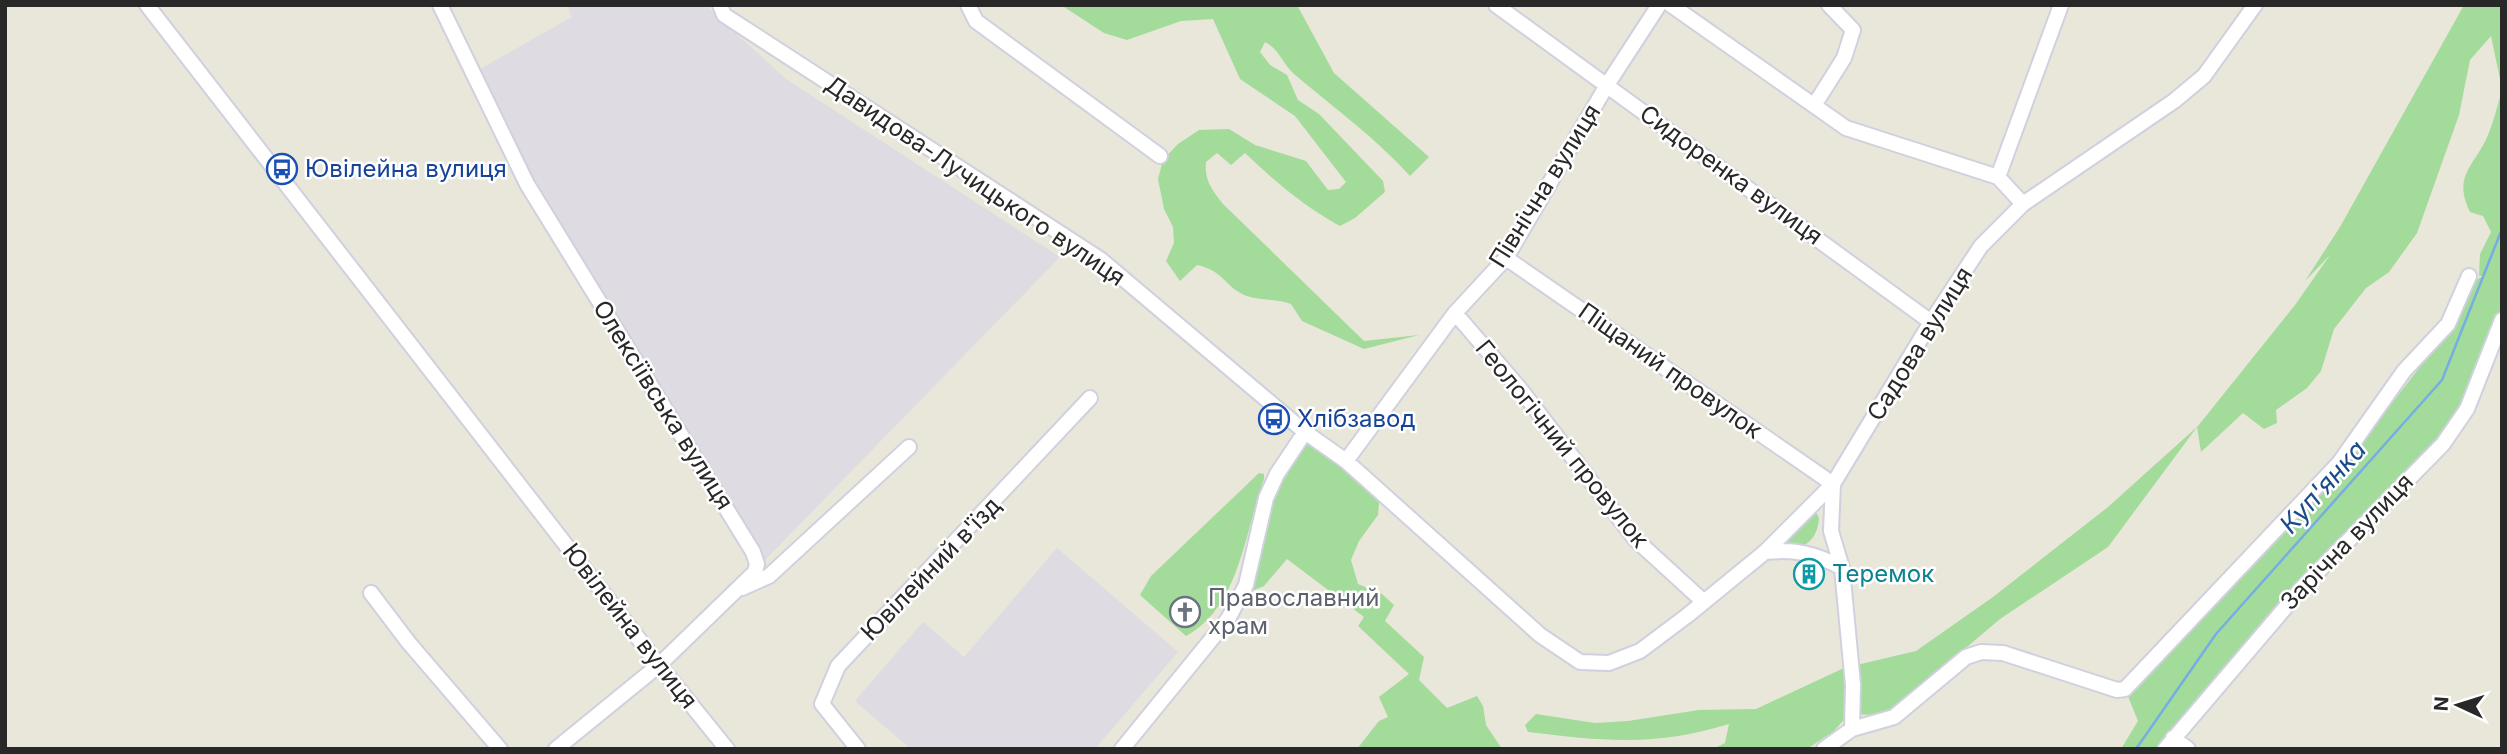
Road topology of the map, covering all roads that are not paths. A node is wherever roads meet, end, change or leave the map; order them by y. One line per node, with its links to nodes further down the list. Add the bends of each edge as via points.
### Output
1 (147, 5): 33 (street, Ювілейна вулиця)
2 (440, 5): 29 (street, Олексіївська вулиця, via 527,184 753,552 755,572)
3 (720, 5): 23 (street, Давидова-Лучицького вулиця, via 724,15 1101,260)
4 (968, 5): 14 (street, via 976,20)
5 (1496, 5): 11 (street, Сидоренка вулиця)
6 (1659, 5): 12 (street, Північна вулиця)
7 (1671, 5): 13 (street)
8 (1829, 5): 13 (street, via 1853,30 1844,58)
9 (2061, 5): 15 (street)
10 (2255, 5): 16 (street, Садова вулиця, via 2204,76 2174,102)
11 (1513, 10): 12 (street, Сидоренка вулиця)
12 (1607, 85): 17 (street, Північна вулиця); 21 (street, Сидоренка вулиця)
13 (1815, 104): 15 (street, via 1846,128)
14 (1160, 156)
15 (1998, 177): 16 (street)
16 (2023, 204): 21 (street, Садова вулиця, via 1981,246)
17 (1506, 258): 19 (street, Північна вулиця); 26 (street, Піщаний провулок)
18 (2469, 276): 34 (street, via 2448,324 2404,372 2339,463 2125,689 2003,653 1981,652 1966,657 1894,717)
19 (1455, 313): 25 (street, Північна вулиця); 31 (street, Геологічний провулок, via 1521,390 1635,539)
20 (2502, 320): 35 (street, Зарічна вулиця, via 2468,409 2443,444 2253,642)
21 (1931, 322): 26 (street, Садова вулиця)
22 (1090, 398): 39 (street, Ювілейний в'їзд, via 838,666 822,704)
23 (1305, 432): 25 (street, Давидова-Лучицького вулиця); 40 (street, via 1266,498 1246,585 1228,619)
24 (909, 447): 29 (street, via 769,576)
25 (1346, 461): 32 (street, Давидова-Лучицького вулиця, via 1540,635)
26 (1833, 484): 27 (street, Садова вулиця); 28 (street, via 1831,531)
27 (1765, 552): 28 (street, via 1808,552); 31 (street, Садова вулиця)
28 (1842, 568): 34 (street, via 1853,685)
29 (734, 591): 33 (street, Олексіївська вулиця)
30 (371, 593): 36 (street)
31 (1704, 602): 32 (street, Садова вулиця, via 1640,651 1609,663)
32 (1580, 662)
33 (659, 665): 37 (street, Олексіївська вулиця); 38 (street, Ювілейна вулиця)
34 (1852, 729): 41 (street)
35 (2169, 743): 42 (street)
36 (500, 749)
37 (556, 749)
38 (727, 749)
39 (858, 749)
40 (1122, 749)
41 (1824, 749)
42 (2188, 749)

